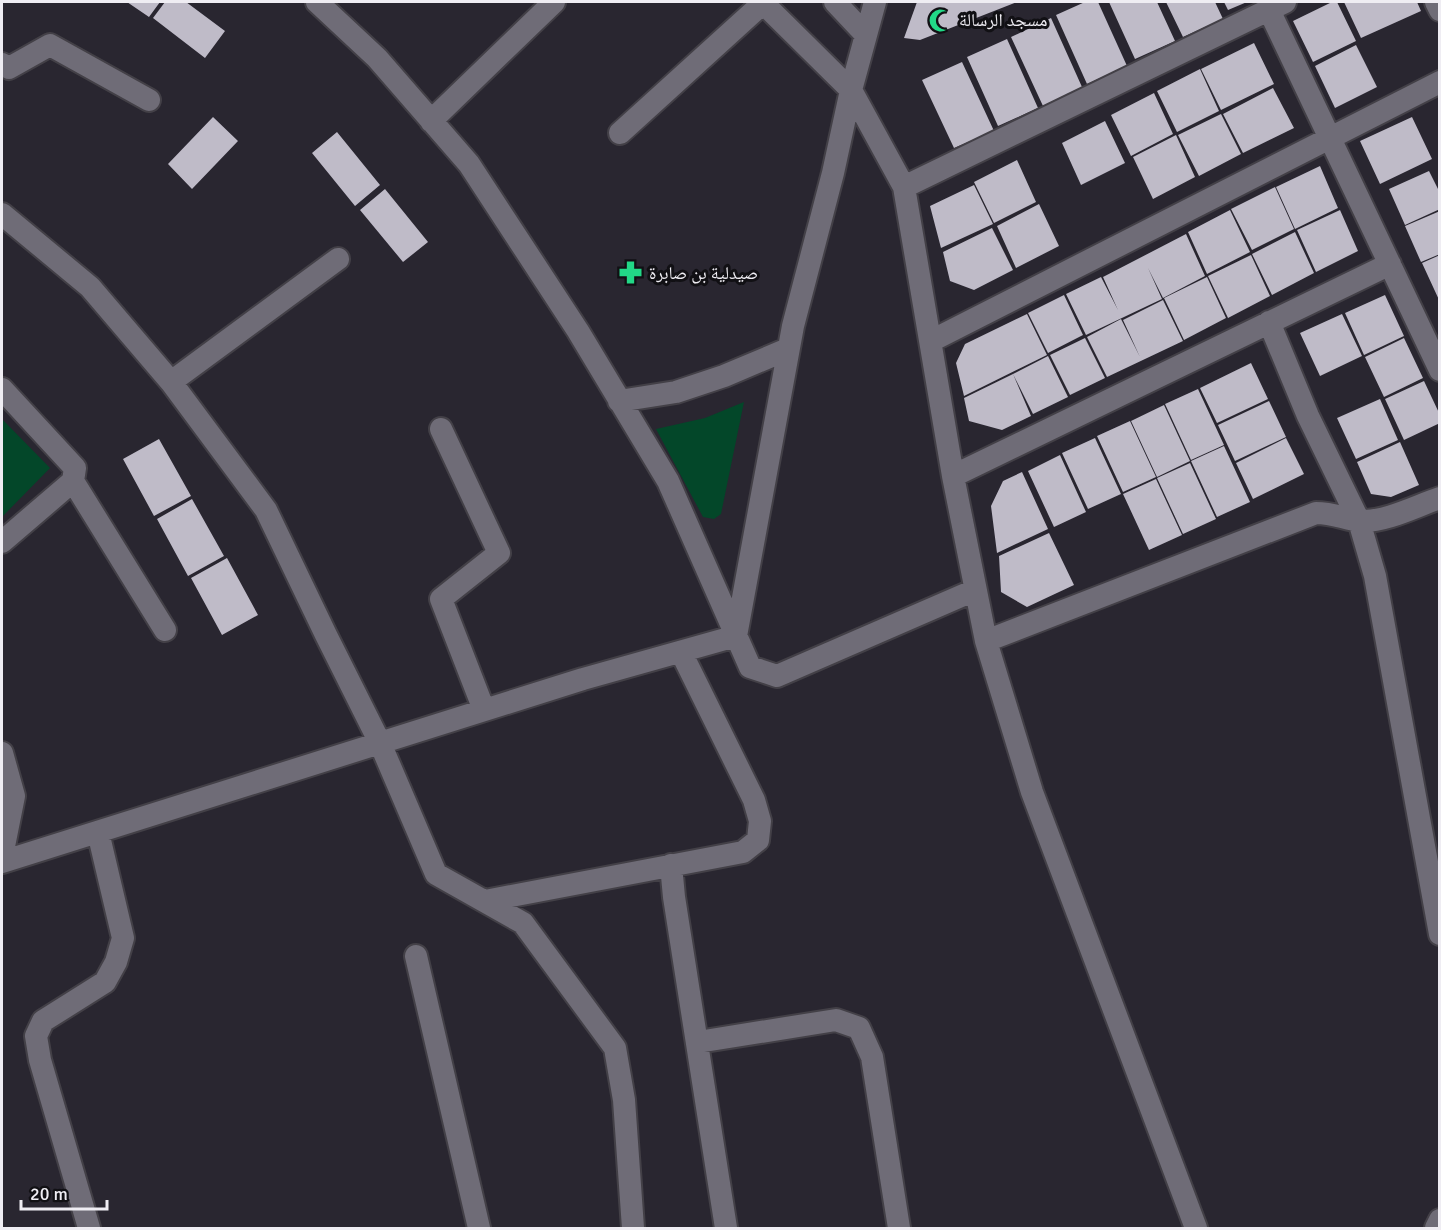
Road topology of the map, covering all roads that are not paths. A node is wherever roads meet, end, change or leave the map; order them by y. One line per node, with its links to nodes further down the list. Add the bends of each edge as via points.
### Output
1 (316, 2): 13 (street, via 377,58)
2 (554, 2): 13 (street)
3 (835, 2): 8 (street)
4 (875, 2): 8 (street)
5 (1436, 2): 7 (street)
6 (1277, 6): 15 (street); 16 (street)
7 (1440, 10)
8 (867, 35): 11 (street)
9 (2, 64): 12 (street, via 9,68 50,45)
10 (1440, 82): 15 (street)
11 (851, 90): 14 (street, via 764,3); 16 (street); 22 (street)
12 (149, 99)
13 (431, 121): 26 (street, via 469,164)
14 (621, 133)
15 (1330, 137): 19 (street); 21 (street)
16 (904, 188): 21 (street)
17 (2, 214): 24 (street, via 90,287)
18 (338, 259): 24 (street)
19 (1390, 264): 20 (street); 23 (street)
20 (1269, 322): 28 (street); 31 (street, via 1308,416)
21 (931, 341): 28 (street)
22 (788, 349): 26 (street, via 676,392); 35 (street)
23 (1440, 370)
24 (171, 382): 39 (street, via 266,510)
25 (2, 389): 29 (street, via 75,468)
26 (619, 401): 35 (street, via 668,481)
27 (441, 429): 38 (street, via 499,553 441,598)
28 (953, 476): 33 (street)
29 (73, 481): 32 (street); 34 (street)
30 (1440, 498): 31 (street, via 1375,521)
31 (1359, 520): 36 (street, via 1316,513); 46 (street, via 1375,576)
32 (2, 542)
33 (975, 590): 35 (street, via 777,676 750,667); 36 (street)
34 (165, 630)
35 (736, 636): 37 (street)
36 (986, 641): 55 (street, via 1032,792)
37 (681, 652): 38 (street); 44 (street, via 754,800 760,821 758,840 743,852)
38 (484, 710): 39 (street)
39 (380, 742): 41 (street); 45 (street, via 436,874)
40 (2, 753): 42 (street, via 14,796)
41 (98, 832): 43 (street); 50 (street, via 123,938 116,962 105,982 43,1022 36,1036)
42 (2, 856)
43 (2, 862)
44 (671, 865): 45 (street); 48 (street)
45 (485, 901): 52 (street, via 523,922 615,1048 624,1100)
46 (1440, 934)
47 (416, 956): 51 (street)
48 (698, 1042): 53 (street); 54 (street, via 836,1020 859,1028 872,1057)
49 (1440, 1220): 56 (street)
50 (89, 1228)
51 (479, 1228)
52 (633, 1228)
53 (726, 1228)
54 (899, 1228)
55 (1196, 1228)
56 (1436, 1228)

